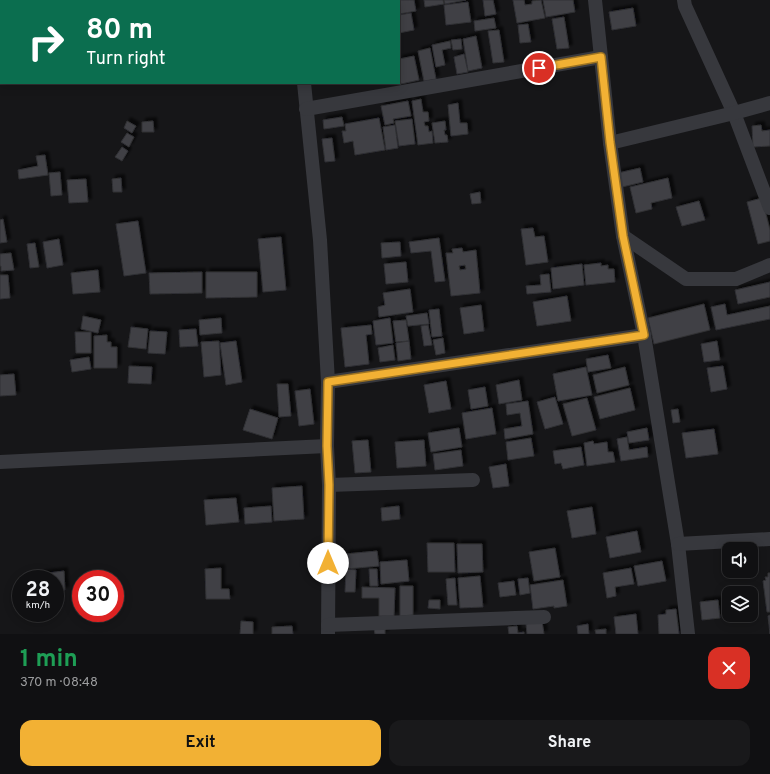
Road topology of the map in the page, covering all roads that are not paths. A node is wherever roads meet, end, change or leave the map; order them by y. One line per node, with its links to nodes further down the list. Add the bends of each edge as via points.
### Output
1 (595, 0): 3 (street)
2 (684, 0): 7 (street)
3 (601, 57): 6 (street); 8 (street)
4 (304, 84): 6 (street)
5 (770, 103): 7 (street)
6 (306, 108): 13 (street, via 320,240)
7 (734, 113): 8 (street); 9 (street)
8 (610, 142): 10 (street)
9 (770, 208)
10 (623, 236): 11 (street, via 686,279 736,279); 12 (street)
11 (770, 265)
12 (644, 335): 13 (street); 19 (street)
13 (328, 382): 14 (street)
14 (327, 446): 15 (street); 17 (street)
15 (0, 462)
16 (473, 480): 17 (street)
17 (329, 485): 21 (street)
18 (770, 539): 19 (street)
19 (678, 544): 22 (street)
20 (544, 617): 21 (street)
21 (328, 630)
22 (688, 634)

